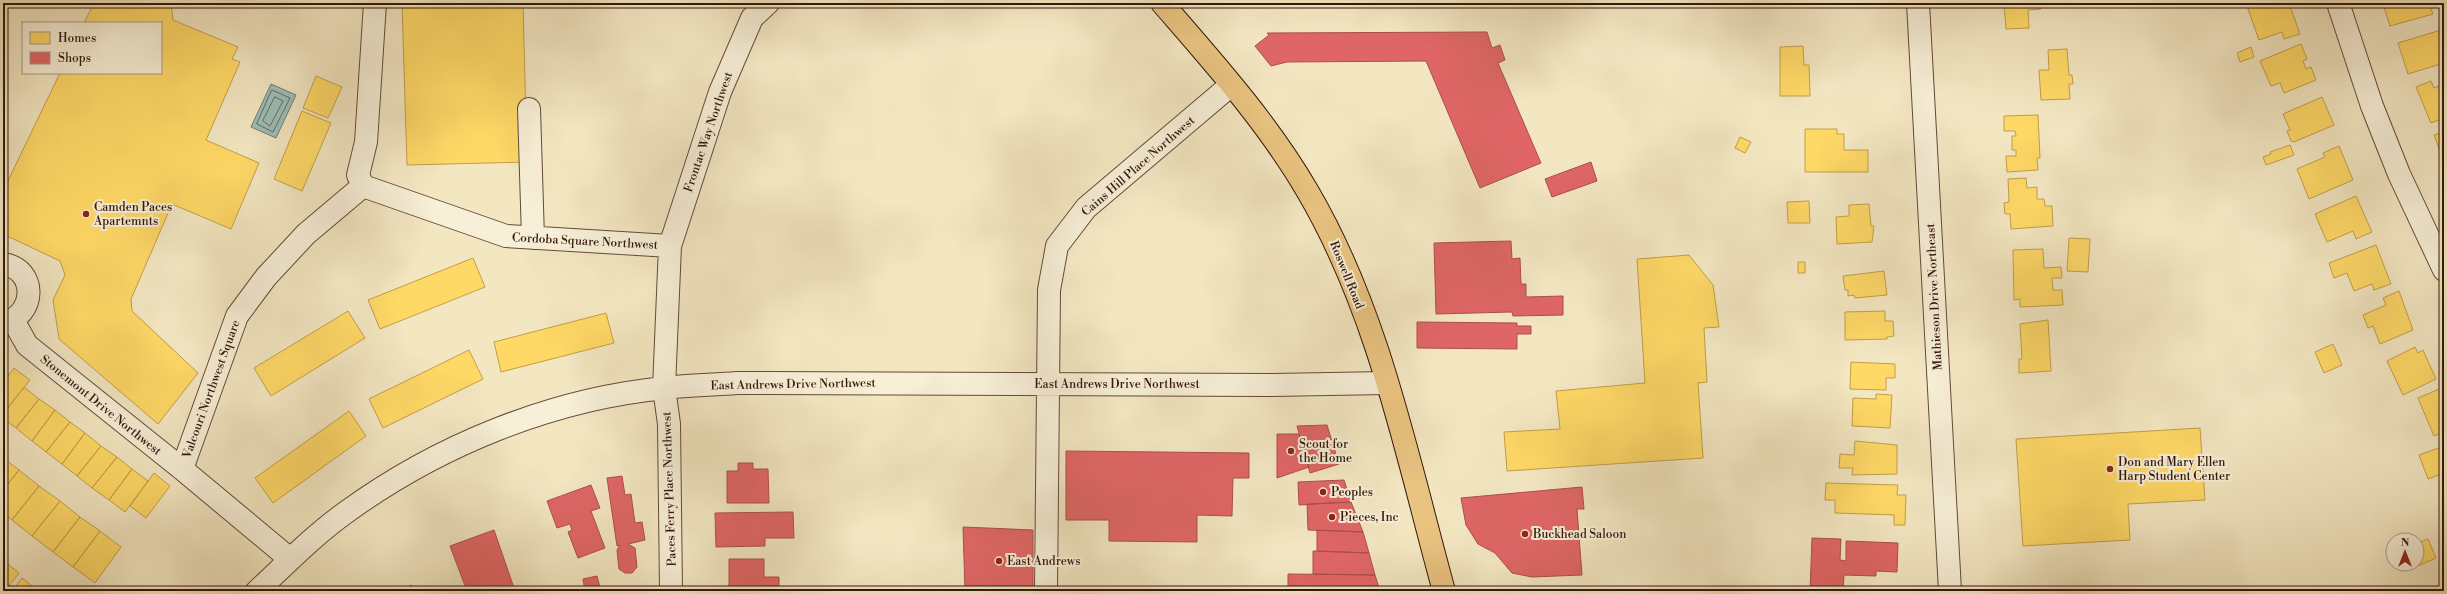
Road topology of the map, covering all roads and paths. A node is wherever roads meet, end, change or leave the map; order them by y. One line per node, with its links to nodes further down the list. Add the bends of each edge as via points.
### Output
1 (375, 3): 8 (street, via 366,142 358,175)
2 (768, 3): 10 (street, Frontac Way Northwest, via 752,18 720,92)
3 (1162, 3): 6 (main road, Roswell Road)
4 (1918, 3): 23 (street, Mathieson Drive Northeast)
5 (2338, 3): 12 (street, via 2372,106 2399,174)
6 (1231, 85): 14 (main road, Roswell Road, via 1281,150 1319,214 1359,303); 15 (street, Cains Hill Place Northwest, via 1086,208 1058,246 1049,290)
7 (529, 109): 9 (street)
8 (363, 186): 9 (street, Cordoba Square Northwest, via 506,236); 17 (street, Valcouri Northwest Square, via 306,234 266,277 237,316)
9 (533, 238): 10 (street, Cordoba Square Northwest)
10 (670, 246): 16 (street, Frontac Way Northwest)
11 (3, 264): 13 (street, via 21,273 29,289 26,307)
12 (2444, 270)
13 (8, 321): 17 (street, Stonemont Drive Northwest, via 27,345)
14 (1386, 383): 15 (street, East Andrews Drive Northwest); 22 (main road, Roswell Road)
15 (1048, 384): 16 (street, East Andrews Drive Northwest, via 737,383); 21 (street, Cains Hill Place Northwest)
16 (664, 388): 18 (street, East Andrews Drive Northwest, via 573,405 529,418 475,439 383,487 345,513); 20 (street, Paces Ferry Place Northwest, via 669,424)
17 (182, 469): 18 (street, Stonemont Drive Northwest)
18 (290, 559): 19 (street, East Andrews Drive Northwest)
19 (257, 591)
20 (671, 591)
21 (1046, 591)
22 (1444, 591)
23 (1950, 591)

